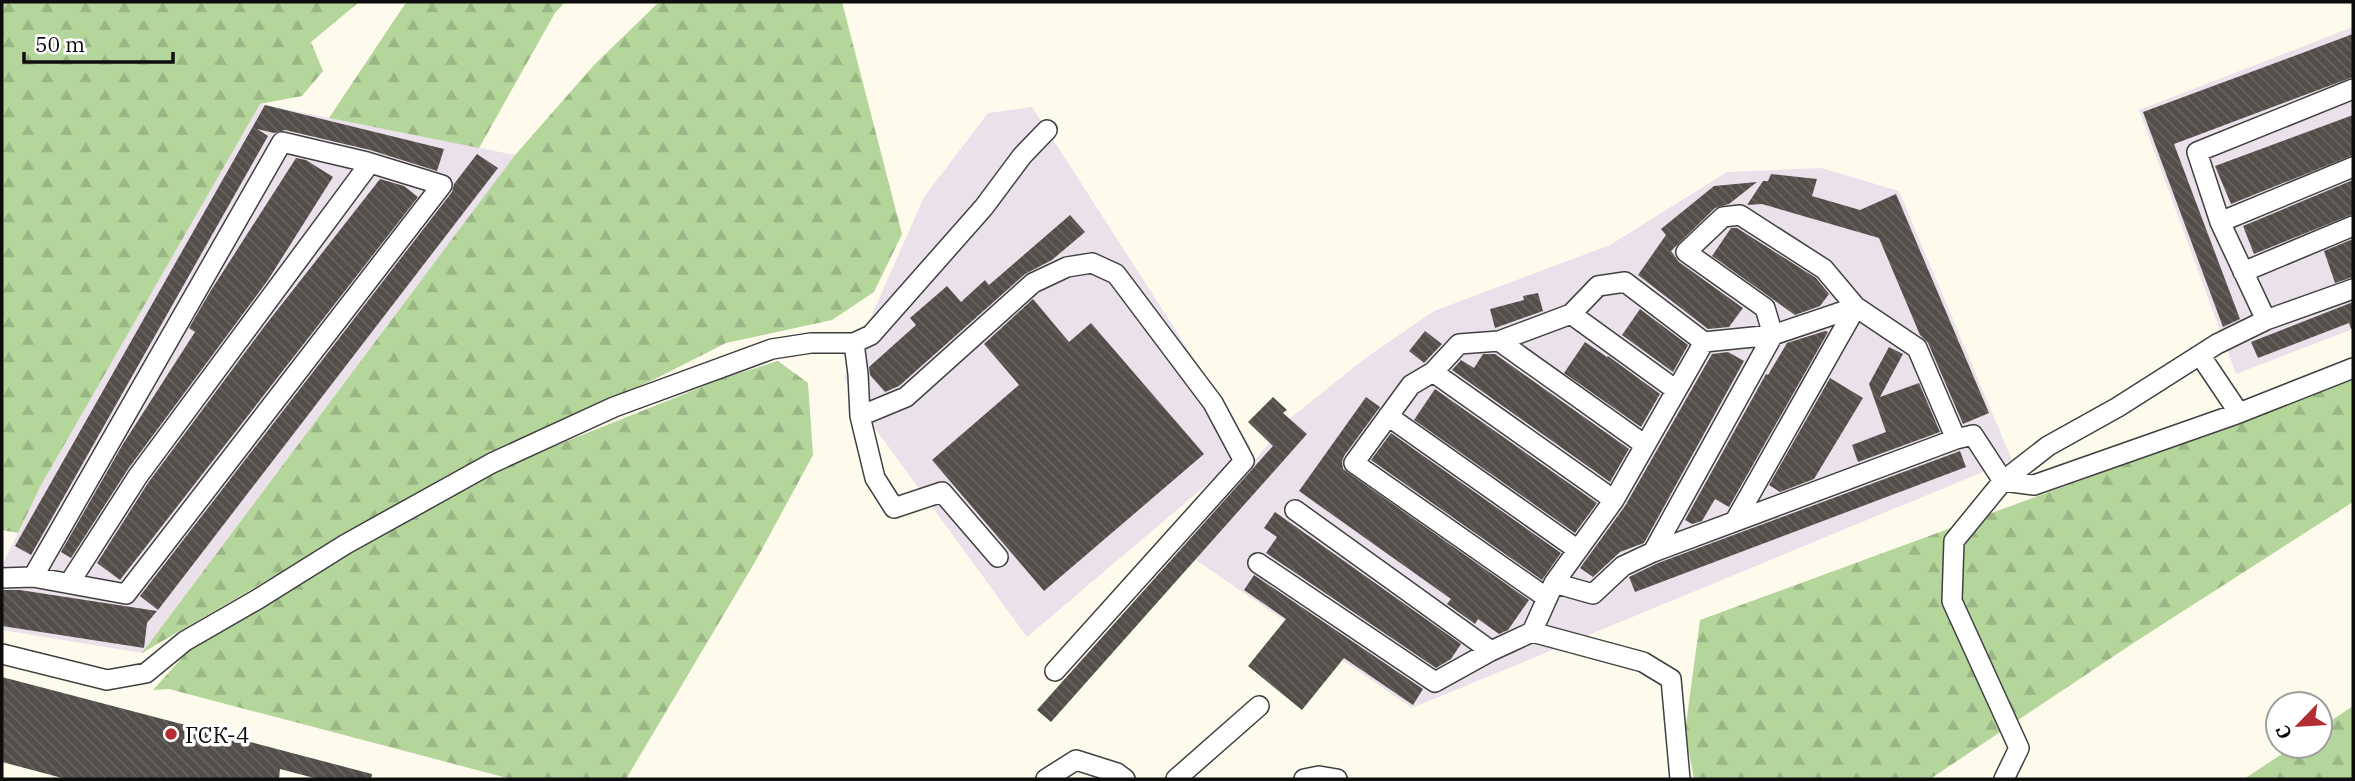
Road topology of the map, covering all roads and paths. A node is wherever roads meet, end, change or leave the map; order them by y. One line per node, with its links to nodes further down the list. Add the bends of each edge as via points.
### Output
1 (2353, 89): 5 (lane, via 2197,152)
2 (1047, 130): 15 (lane, via 914,288 871,335)
3 (370, 163): 33 (lane, via 282,142); 35 (lane, via 138,476); 35 (lane, via 442,185 126,594)
4 (2353, 167): 5 (lane)
5 (2220, 222): 7 (lane)
6 (2353, 226): 7 (lane)
7 (2244, 272): 11 (lane)
8 (2353, 289): 11 (lane)
9 (1856, 307): 12 (lane); 12 (lane, via 1824,269 1740,215 1723,217 1686,252 1765,308); 23 (lane, via 1917,348); 28 (lane)
10 (1571, 314): 13 (lane); 14 (lane, via 1598,286 1625,282); 19 (lane)
11 (2266, 320): 16 (lane)
12 (1773, 335): 14 (lane); 30 (lane)
13 (1499, 341): 18 (lane, via 1459,344); 24 (lane)
14 (1704, 342): 19 (lane)
15 (854, 343): 21 (lane); 39 (lane, via 772,349 614,407 492,463 186,641 146,673 107,680)
16 (2200, 355): 20 (lane); 25 (lane, via 2048,446)
17 (2353, 368): 20 (lane)
18 (1433, 372): 22 (lane, via 1411,385); 26 (lane)
19 (1676, 390): 24 (lane)
20 (2239, 413): 25 (lane, via 2034,485)
21 (860, 416): 31 (lane, via 875,478 894,508 942,492); 40 (lane, via 906,397 1032,283 1067,267 1092,263 1116,274 1213,402 1244,461)
22 (1388, 416): 29 (lane); 36 (lane, via 1354,463)
23 (1956, 439): 25 (lane, via 1973,435); 28 (lane)
24 (1645, 445): 26 (lane)
25 (2003, 481): 48 (lane, via 1954,541 1952,601 2020,748)
26 (1614, 500): 29 (lane)
27 (1295, 510): 38 (lane)
28 (1735, 522): 30 (lane)
29 (1578, 550): 36 (lane)
30 (1653, 552): 36 (lane, via 1623,566 1593,594)
31 (998, 557)
32 (1258, 563): 38 (lane, via 1435,682)
33 (33, 577): 34 (lane); 35 (lane)
34 (2, 578)
35 (70, 582)
36 (1550, 591): 37 (lane)
37 (1532, 632): 38 (lane); 47 (lane, via 1643,662 1671,679)
38 (1491, 651)
39 (2, 654)
40 (1055, 671)
41 (1259, 706): 44 (lane)
42 (1046, 779): 43 (lane, via 1076,760)
43 (1125, 779)
44 (1176, 779)
45 (1304, 779): 46 (lane)
46 (1337, 779)
47 (1680, 779)
48 (2004, 779)

